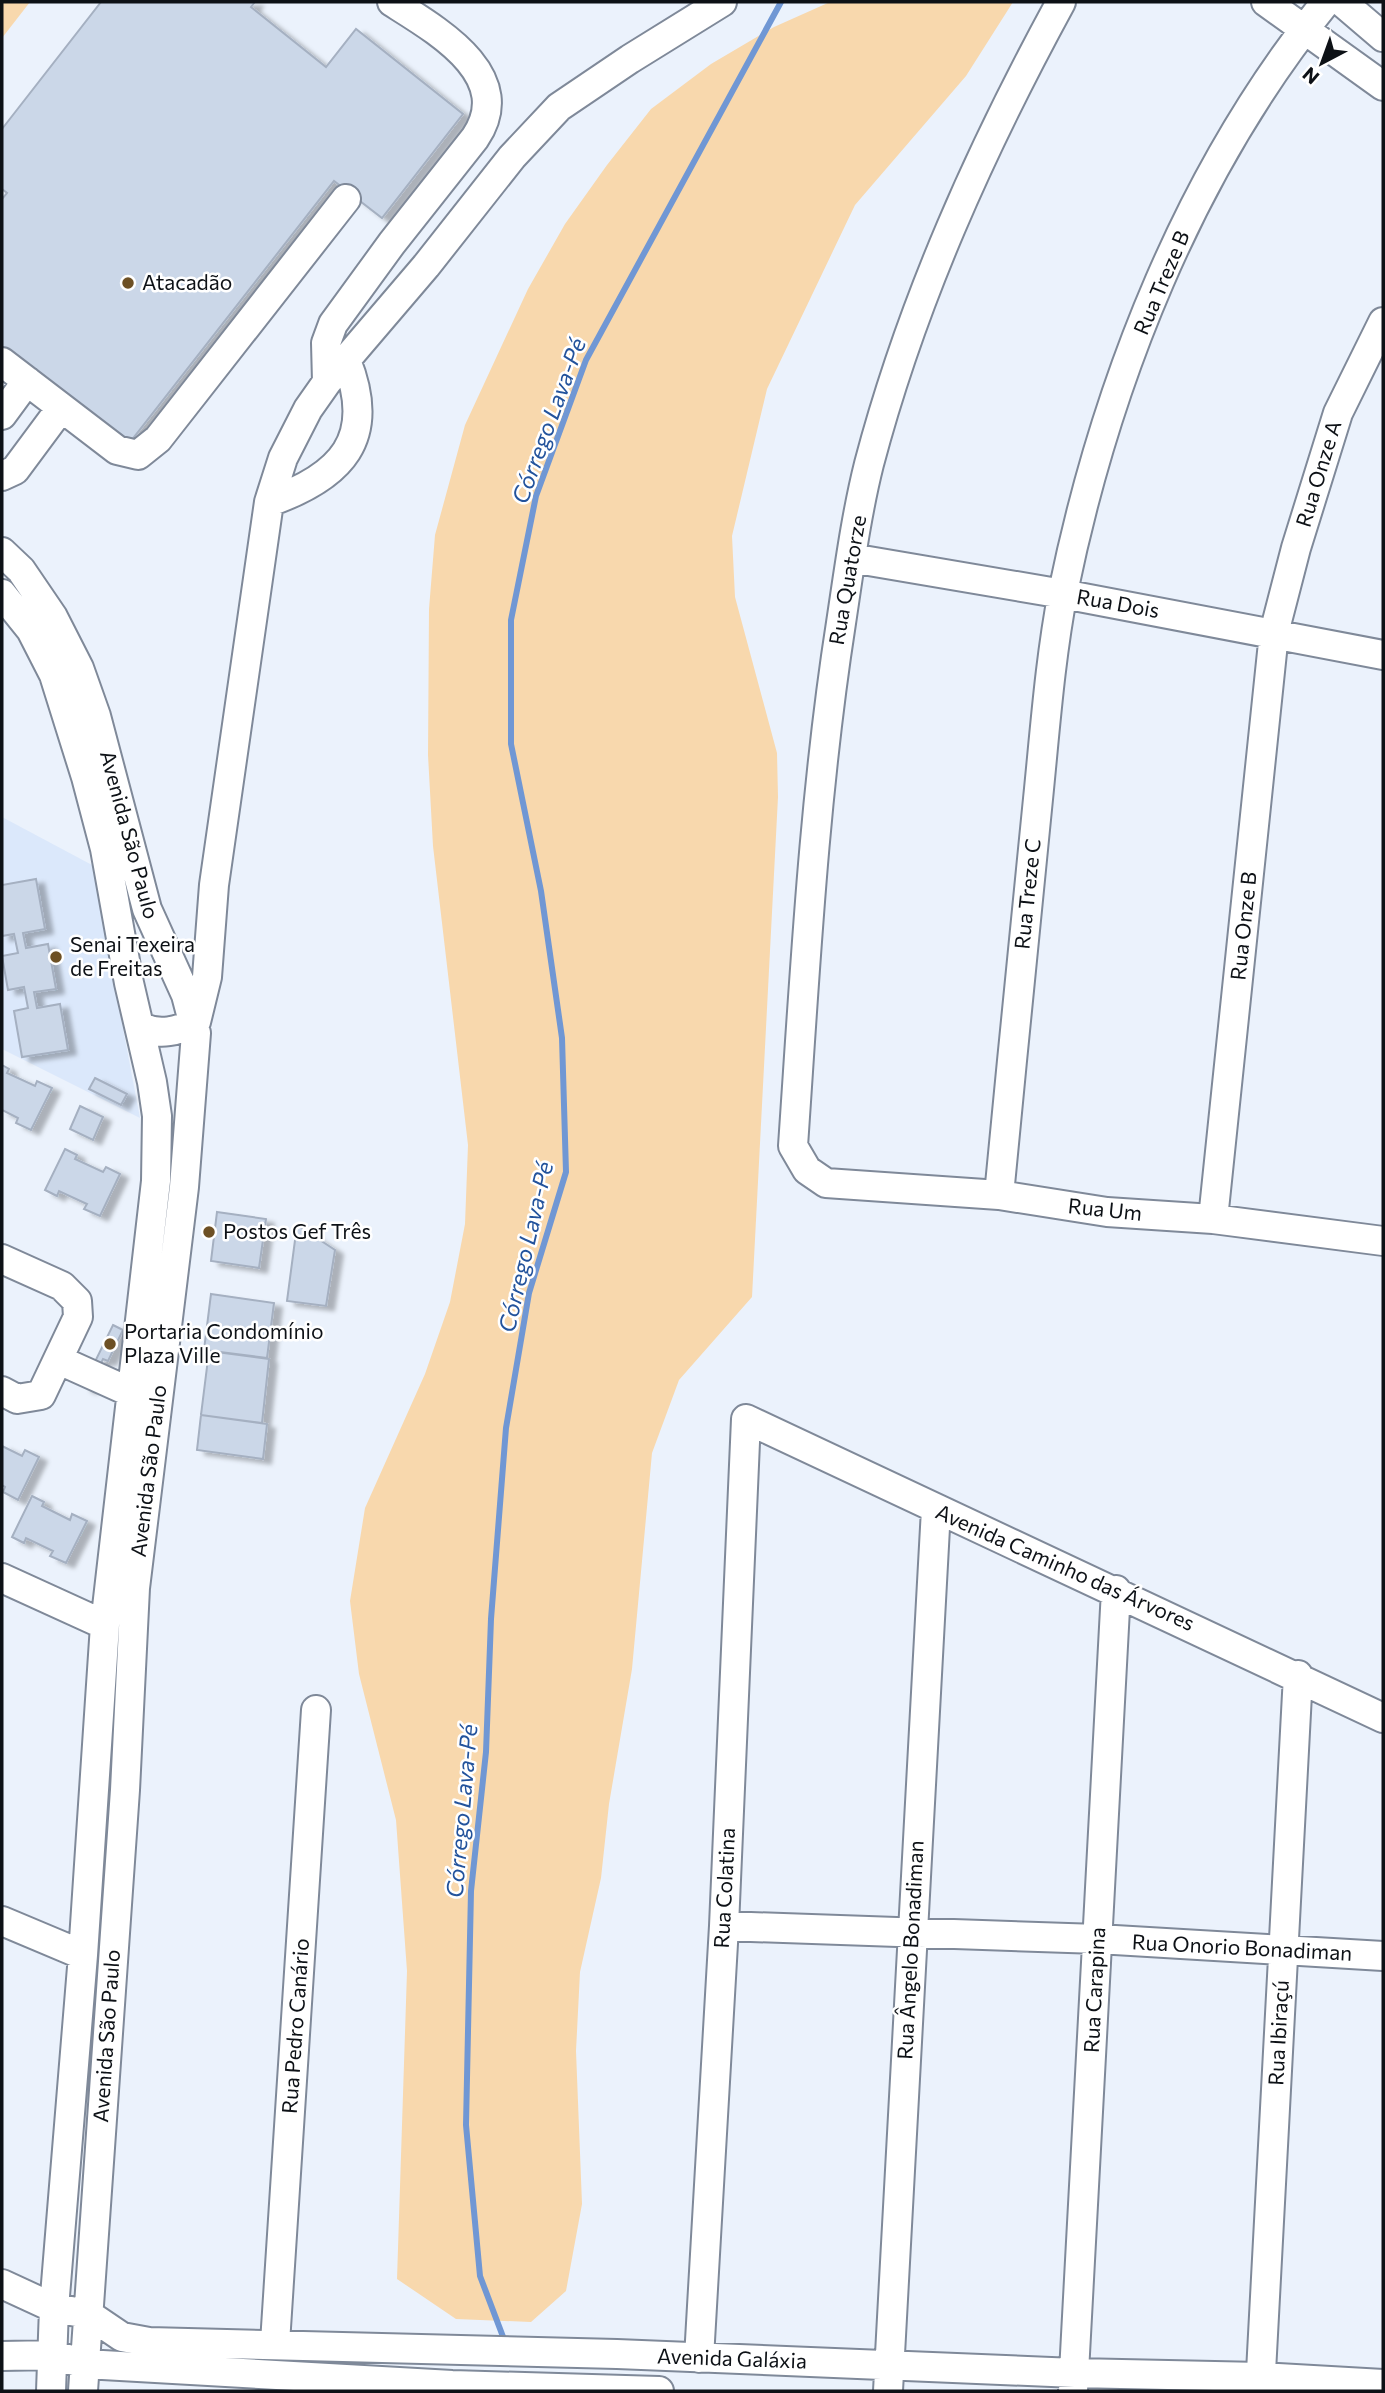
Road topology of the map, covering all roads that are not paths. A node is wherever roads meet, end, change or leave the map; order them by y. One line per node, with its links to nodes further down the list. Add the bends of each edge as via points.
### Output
1 (392, 2): 15 (street, via 475,67 487,87 490,106 487,121 475,138 333,324 326,343)
2 (722, 2): 12 (street, via 559,107 512,157)
3 (1061, 2): 21 (street, Rua Quatorze, via 1003,108 900,356 868,467)
4 (1266, 2): 7 (street)
5 (1326, 2): 7 (street, Rua Treze B)
6 (1342, 2): 8 (street)
7 (1304, 28): 9 (street); 23 (street, Rua Treze B, via 1233,133 1153,301 1093,466)
8 (1383, 37)
9 (1383, 86)
10 (346, 200): 16 (street, via 148,450 138,455 117,450)
11 (1383, 322): 24 (street, Rua Onze A, via 1338,413)
12 (346, 360): 15 (street); 19 (street, via 358,406 356,431 346,450 332,472)
13 (2, 362): 14 (street)
14 (27, 381): 16 (street); 17 (street)
15 (327, 382): 19 (street, via 283,458)
16 (61, 408): 18 (street, via 15,470)
17 (2, 415)
18 (2, 476)
19 (269, 502): 26 (street)
20 (2, 552): 27 (street, Avenida São Paulo, via 21,570 53,617 79,668 147,909)
21 (851, 558): 23 (street, Rua Dois); 31 (street, Rua Quatorze, via 827,712 793,1146 807,1170)
22 (2, 594): 28 (street, Avenida São Paulo, via 31,630 73,726 105,849)
23 (1063, 594): 24 (street, Rua Dois); 32 (street, Rua Treze C)
24 (1274, 633): 25 (street, Rua Dois); 33 (street, Rua Onze B)
25 (1383, 655)
26 (211, 932): 27 (street); 29 (street, via 207,977)
27 (170, 961): 28 (street, via 139,971); 29 (street, Avenida São Paulo)
28 (129, 983): 30 (street, Avenida São Paulo)
29 (195, 1023): 30 (street, via 170,1031); 56 (street, Avenida São Paulo, via 184,1187 135,1587)
30 (141, 1027): 38 (street, Avenida São Paulo, via 157,1116 156,1181)
31 (826, 1183): 32 (street, Rua Um)
32 (999, 1195): 33 (street, Rua Um, via 1107,1212)
33 (1213, 1219): 34 (street, Rua Um)
34 (1383, 1241)
35 (2, 1259): 36 (street, via 62,1286 77,1301 78,1317)
36 (59, 1360): 37 (street, via 41,1395 17,1399); 38 (street)
37 (2, 1391)
38 (130, 1392): 43 (street, Avenida São Paulo)
39 (747, 1419): 40 (street, Avenida Caminho das Árvores); 48 (street, Rua Colatina)
40 (936, 1509): 42 (street, Avenida Caminho das Árvores); 49 (street, Rua Ângelo Bonadiman)
41 (2, 1578): 43 (street)
42 (1116, 1590): 44 (street, Avenida Caminho das Árvores); 50 (street, Rua Carapina)
43 (105, 1625): 52 (street, Avenida São Paulo)
44 (1298, 1675): 46 (street, Avenida Caminho das Árvores); 51 (street, Rua Ibiraçú)
45 (316, 1710): 57 (street, Rua Pedro Canário)
46 (1383, 1718)
47 (2, 1922): 52 (street)
48 (724, 1926): 49 (street, Rua Onorio Bonadiman); 60 (street, Rua Colatina)
49 (911, 1932): 50 (street, Rua Onorio Bonadiman); 62 (street, Rua Ângelo Bonadiman)
50 (1098, 1940): 51 (street, Rua Onorio Bonadiman); 63 (street, Rua Carapina)
51 (1283, 1949): 53 (street, Rua Onorio Bonadiman); 65 (street, Rua Ibiraçú)
52 (83, 1955): 55 (street, Avenida São Paulo)
53 (1383, 1956)
54 (2, 2284): 55 (street)
55 (54, 2308): 56 (street); 58 (street, Avenida São Paulo)
56 (88, 2315): 57 (street, Avenida Galáxia, via 122,2337 149,2342); 61 (street, Avenida São Paulo)
57 (275, 2343): 60 (street, Avenida Galáxia)
58 (54, 2355): 59 (street, Avenida Galáxia); 61 (street, Avenida Galáxia); 68 (street, Avenida São Paulo)
59 (2, 2356)
60 (699, 2358): 62 (street, Avenida Galáxia)
61 (84, 2378): 64 (street, Avenida Galáxia)
62 (889, 2378): 63 (street, Avenida Galáxia)
63 (1074, 2382): 65 (street, Avenida Galáxia)
64 (272, 2383): 67 (street, Avenida Galáxia)
65 (1261, 2384): 66 (street, Avenida Galáxia)
66 (1383, 2384)
67 (452, 2388): 69 (street, Avenida Galáxia)
68 (51, 2391)
69 (659, 2391)

